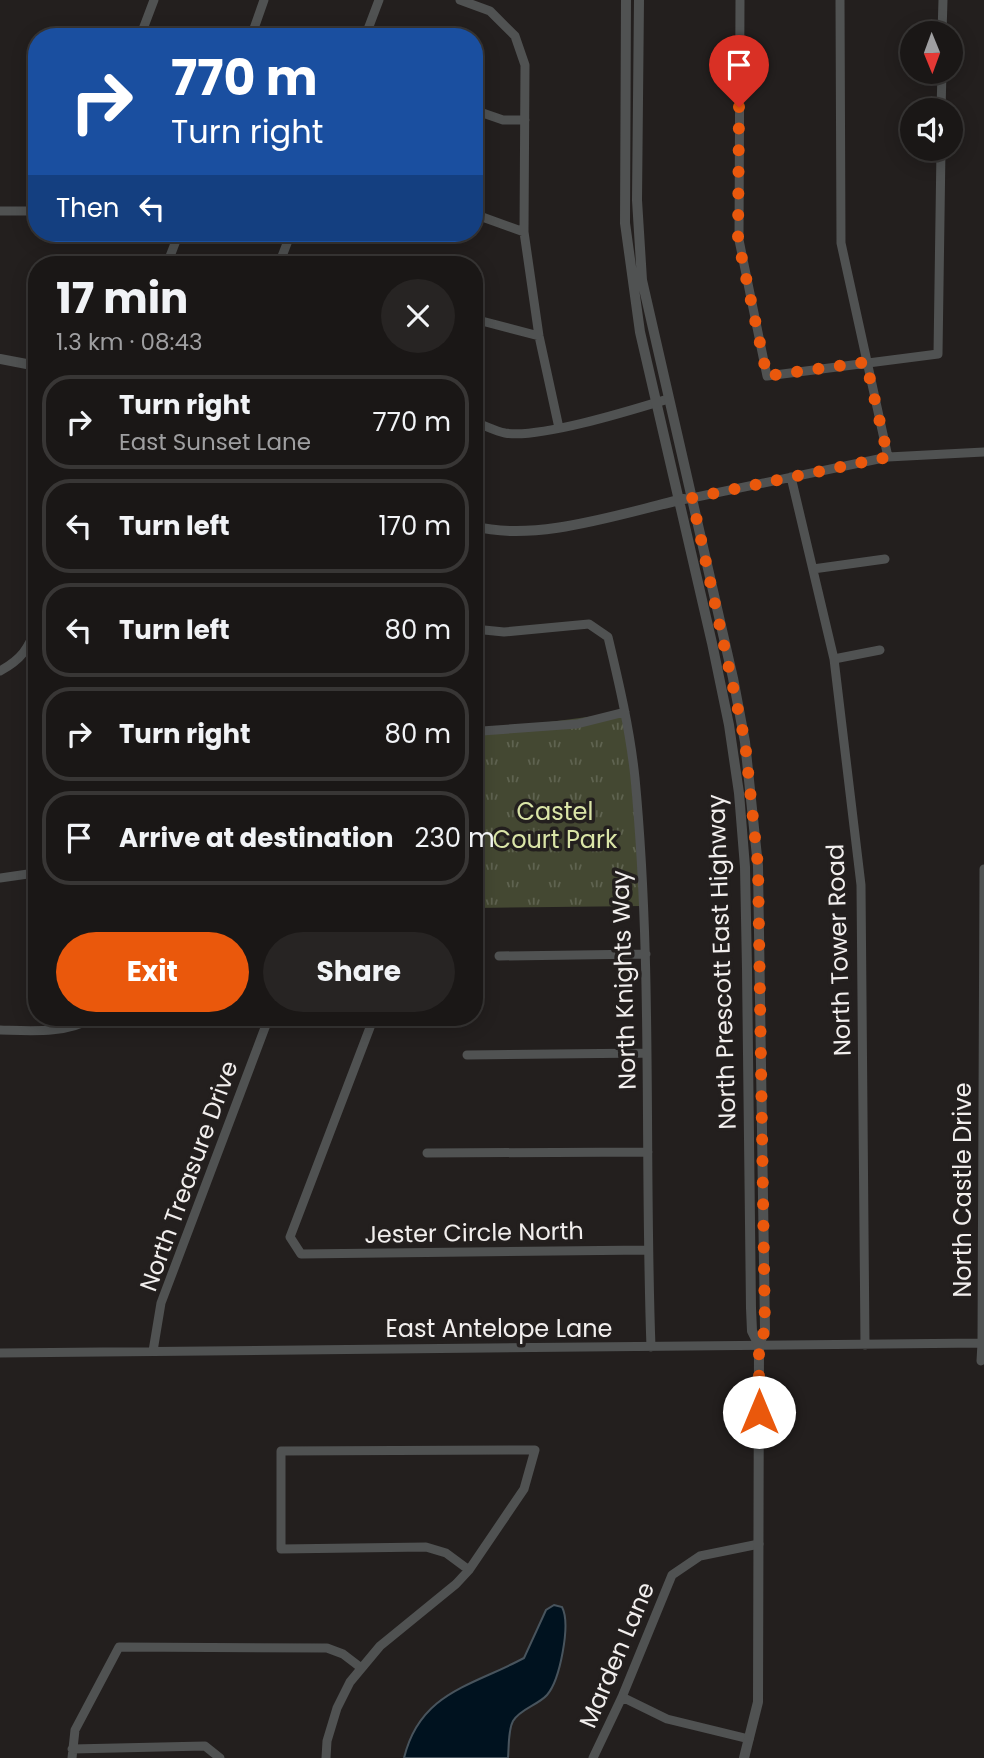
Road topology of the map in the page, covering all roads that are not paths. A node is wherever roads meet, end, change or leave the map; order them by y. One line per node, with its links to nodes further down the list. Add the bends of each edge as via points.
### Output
1 (154, 0): 11 (street)
2 (264, 0): 12 (street)
3 (379, 0): 13 (street)
4 (460, 0): 15 (street, via 490,11 515,36 525,65)
5 (626, 0): 16 (street, North Prescott East Highway)
6 (639, 0): 17 (street, North Prescott East Highway)
7 (740, 0): 26 (street, via 738,240 767,376)
8 (841, 0): 26 (street, via 841,243)
9 (943, 0): 10 (street)
10 (942, 21)
11 (143, 28)
12 (254, 28)
13 (368, 28)
14 (483, 113): 15 (street, via 503,120)
15 (525, 120): 22 (street)
16 (625, 151): 17 (street); 28 (street, North Prescott East Highway, via 625,223 640,332)
17 (637, 151): 28 (street, North Prescott East Highway, via 642,280)
18 (941, 161): 26 (street, via 938,354)
19 (0, 211): 20 (street)
20 (28, 211)
21 (483, 217): 22 (street)
22 (524, 232): 24 (street)
23 (483, 321): 24 (street)
24 (539, 336): 30 (street)
25 (0, 359): 27 (street)
26 (866, 362): 32 (street)
27 (28, 364)
28 (663, 400): 30 (street); 34 (street, North Prescott East Highway)
29 (483, 425): 30 (street, via 505,433)
30 (559, 428)
31 (984, 452): 32 (street)
32 (888, 457): 33 (street)
33 (791, 477): 34 (street); 37 (street, North Tower Road)
34 (686, 499): 35 (street, via 549,530); 45 (street, North Prescott East Highway, via 733,678); 46 (street, North Prescott East Highway)
35 (483, 527)
36 (885, 559): 37 (street)
37 (813, 569): 41 (street, North Tower Road)
38 (483, 630): 43 (street, North Knights Way, via 589,624 608,637)
39 (28, 648): 42 (street)
40 (880, 650): 41 (street)
41 (834, 659): 65 (street, North Tower Road, via 860,885)
42 (0, 671)
43 (625, 712): 44 (street, via 577,724); 50 (street, North Knights Way, via 635,777)
44 (483, 731)
45 (752, 799): 46 (street); 58 (street, North Prescott East Highway, via 759,879)
46 (740, 800): 57 (street, North Prescott East Highway)
47 (984, 869): 63 (street, North Castle Drive)
48 (28, 874): 49 (street)
49 (0, 878)
50 (646, 954): 51 (street); 56 (street, North Knights Way)
51 (499, 957)
52 (75, 1026): 55 (street)
53 (266, 1026): 67 (street, North Treasure Drive, via 162,1300)
54 (371, 1026): 62 (street, Jester Circle North, via 290,1237 301,1254)
55 (0, 1030)
56 (647, 1053): 59 (street); 60 (street, North Knights Way)
57 (749, 1053): 58 (street); 64 (street, North Prescott East Highway, via 751,1308 752,1331)
58 (762, 1054): 64 (street, North Prescott East Highway, via 765,1330)
59 (467, 1055)
60 (648, 1152): 61 (street); 62 (street, North Knights Way)
61 (427, 1153)
62 (647, 1250): 66 (street, North Knights Way)
63 (982, 1343): 65 (street, East Antelope Lane); 69 (street)
64 (759, 1345): 65 (street, East Antelope Lane); 66 (street, East Antelope Lane); 70 (street, North Prescott East Highway)
65 (865, 1345)
66 (651, 1347): 67 (street, East Antelope Lane)
67 (153, 1351): 68 (street, East Antelope Lane)
68 (0, 1353)
69 (981, 1361)
70 (759, 1544): 73 (street, Marden Lane, via 700,1556 672,1575); 74 (street, North Prescott East Highway, via 758,1702)
71 (469, 1570): 71 (street, via 524,1489 535,1450 281,1451 281,1549 425,1547 446,1552); 72 (street)
72 (360, 1667): 76 (street, via 327,1648 119,1647 75,1730); 79 (street, via 337,1708)
73 (622, 1697): 74 (street, via 667,1719); 80 (street, Marden Lane)
74 (749, 1739): 81 (street, North Prescott East Highway)
75 (173, 1746): 76 (street); 77 (street); 78 (street, via 205,1746)
76 (72, 1753)
77 (173, 1758)
78 (220, 1758)
79 (326, 1758)
80 (593, 1758)
81 (744, 1758)

